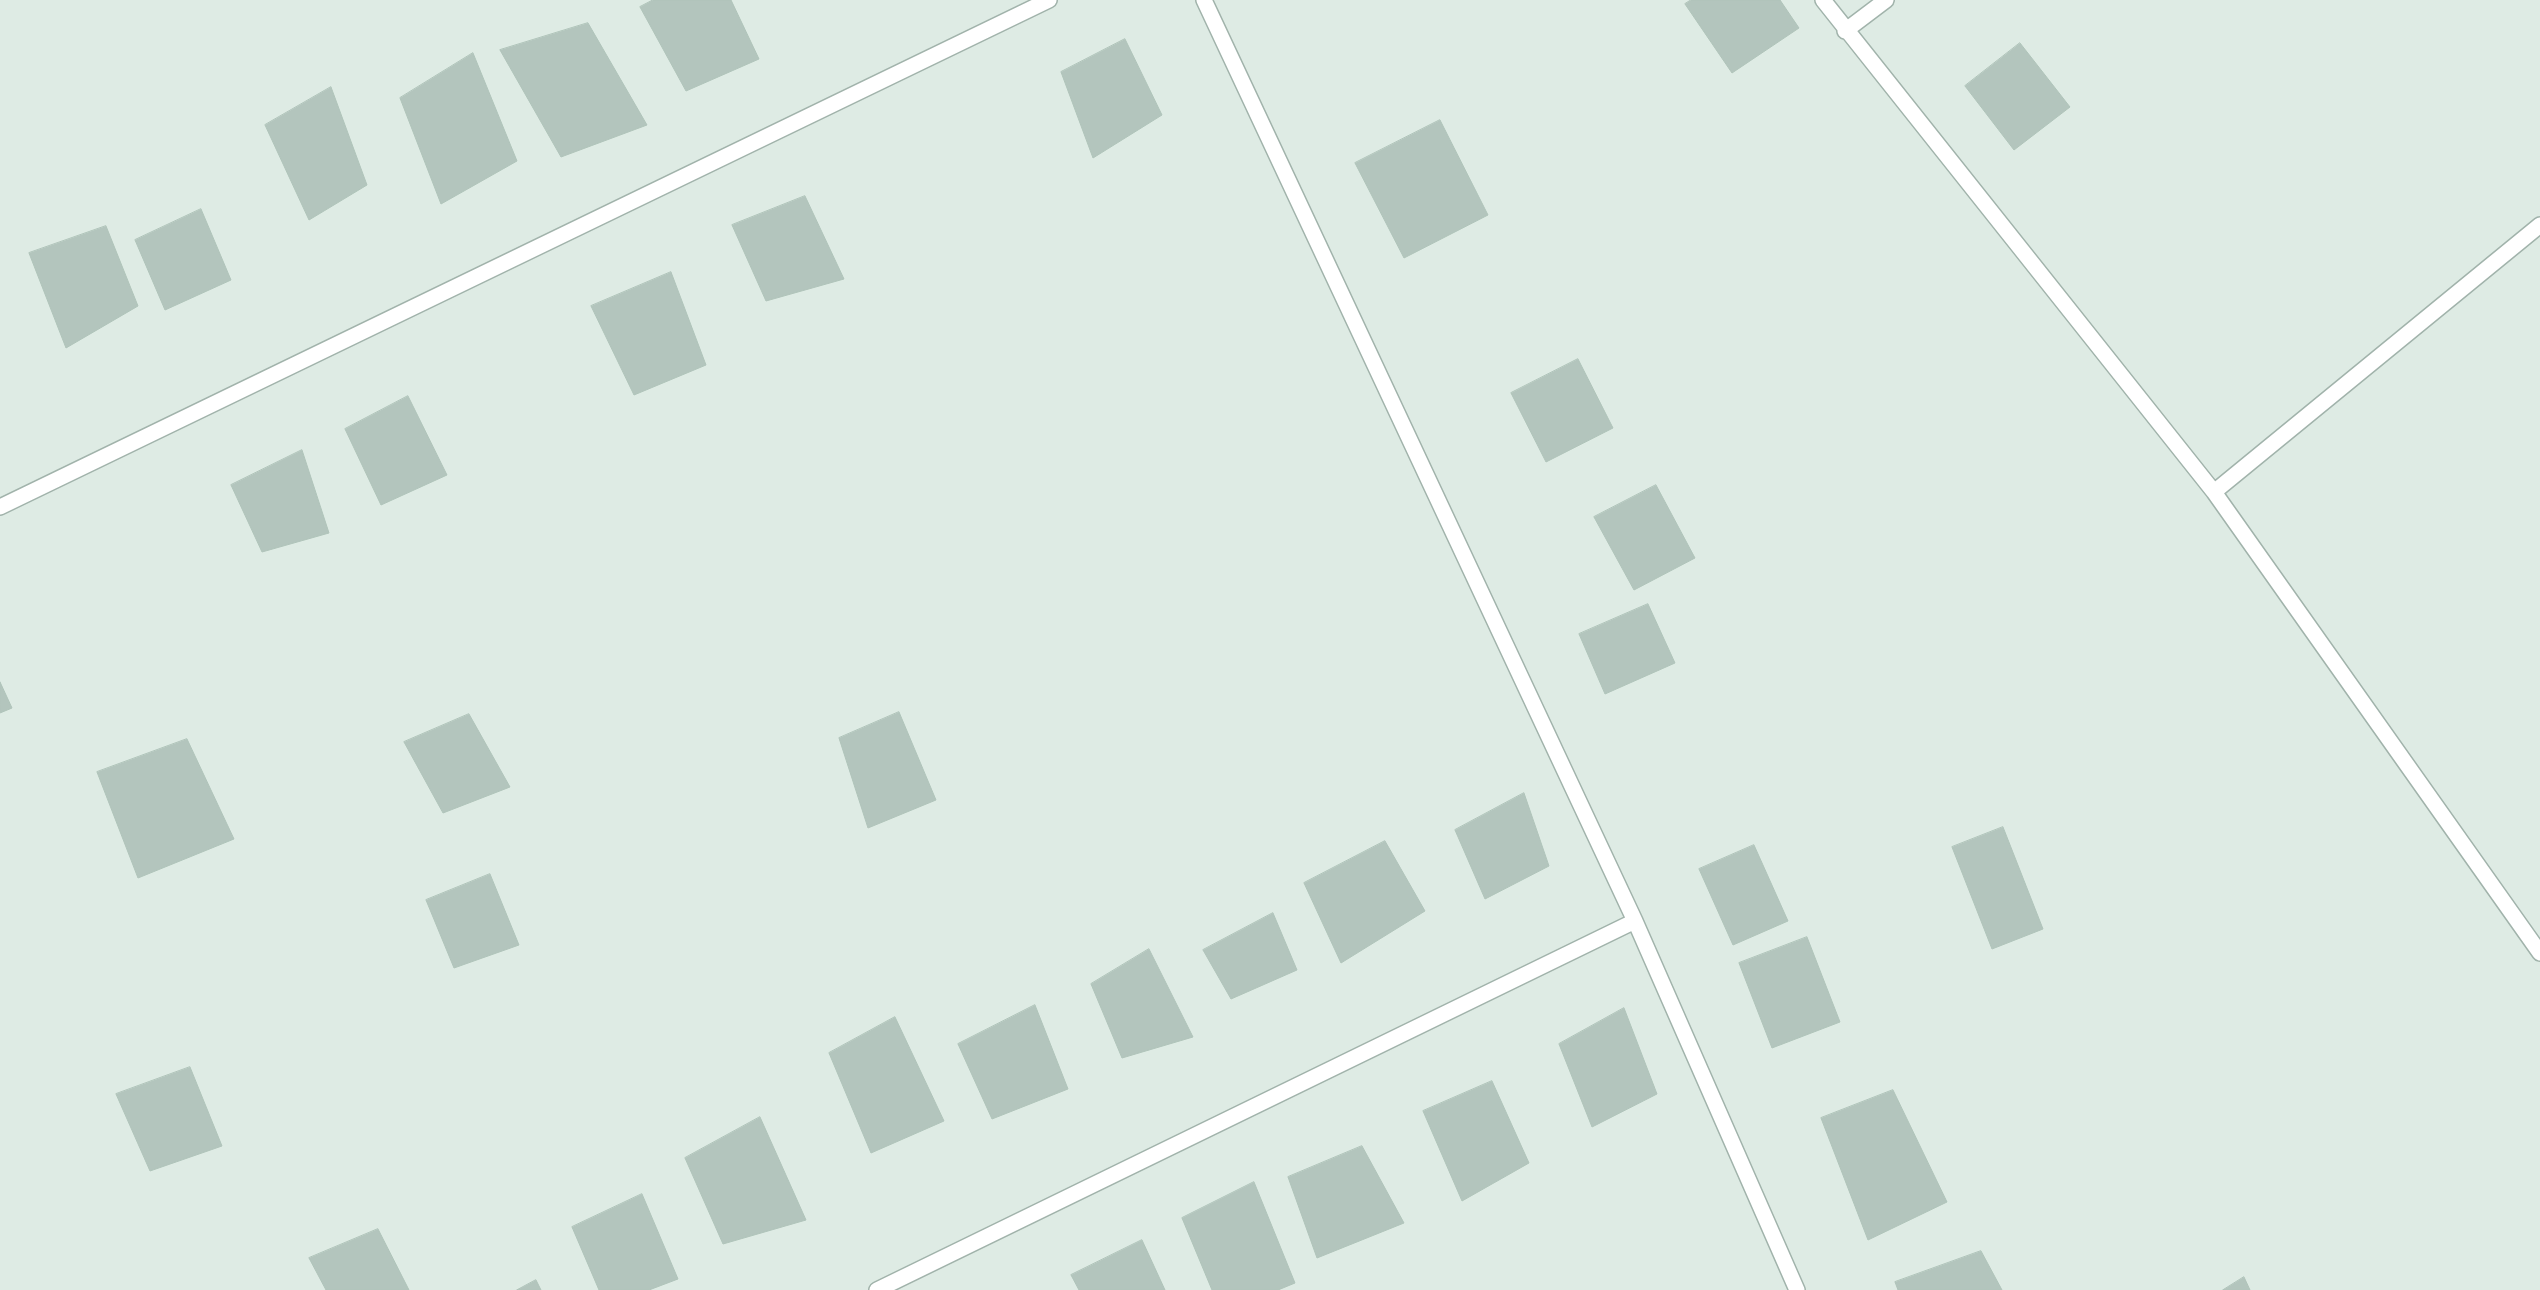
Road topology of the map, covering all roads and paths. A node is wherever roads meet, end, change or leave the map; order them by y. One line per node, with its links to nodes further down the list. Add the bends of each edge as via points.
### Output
1 (1049, 0): 8 (street)
2 (1204, 0): 9 (street)
3 (1823, 0): 5 (street)
4 (1886, 0): 5 (street)
5 (1845, 31): 7 (street)
6 (2540, 224): 7 (street)
7 (2214, 492): 10 (street)
8 (0, 507)
9 (1634, 921): 11 (street); 12 (street)
10 (2537, 944)
11 (877, 1290)
12 (1797, 1290)

